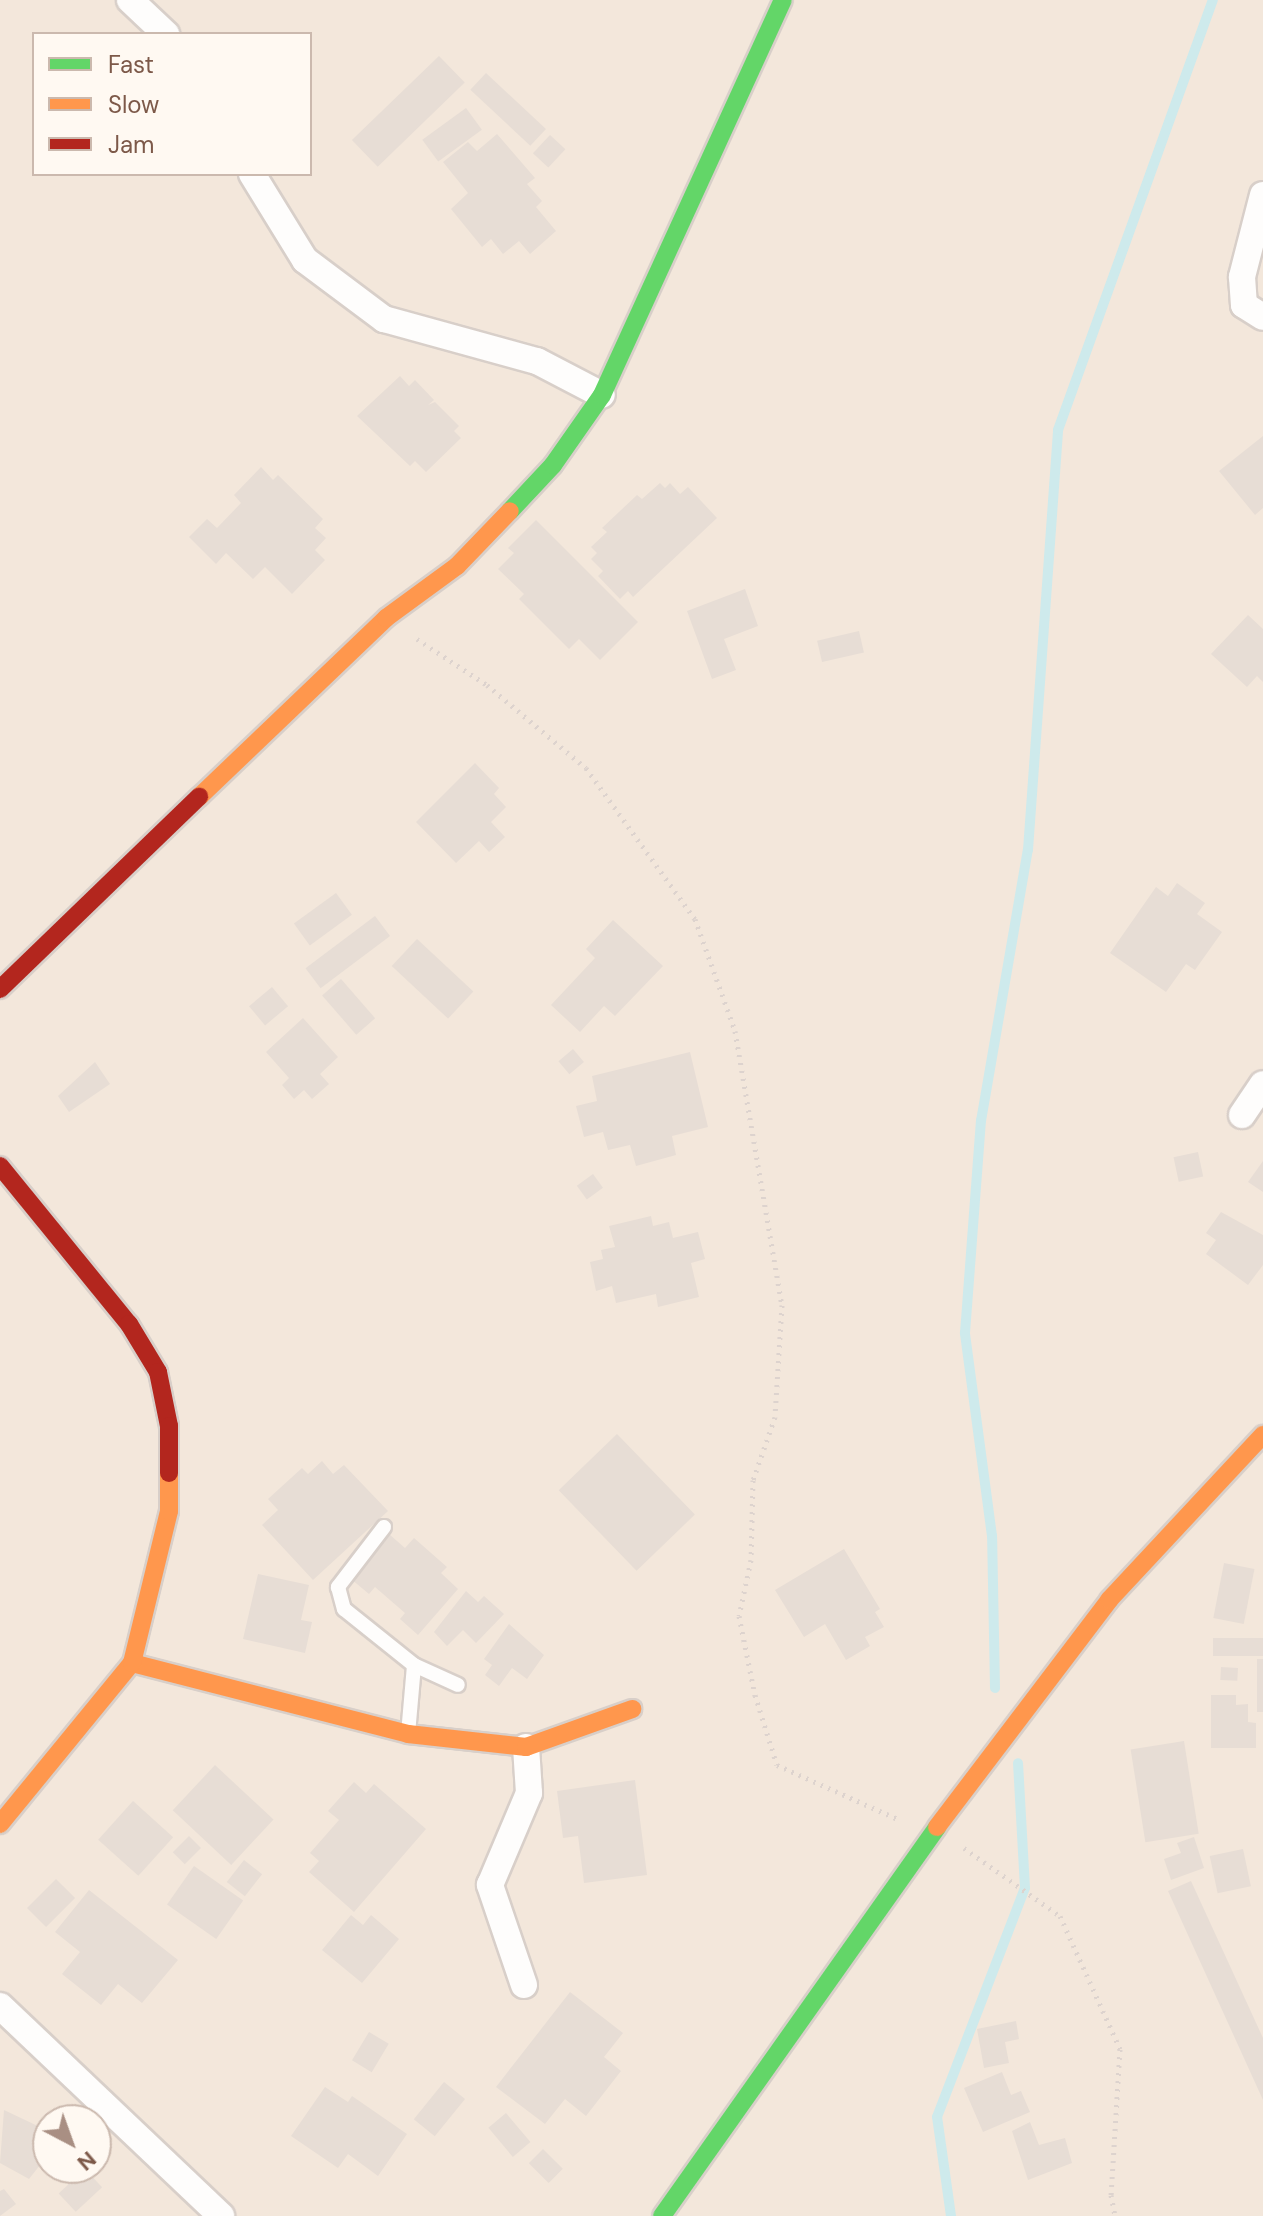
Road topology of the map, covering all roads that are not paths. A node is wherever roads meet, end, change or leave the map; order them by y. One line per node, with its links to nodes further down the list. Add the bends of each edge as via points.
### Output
1 (130, 0): 3 (street)
2 (783, 0): 7 (street)
3 (164, 32)
4 (253, 176): 7 (street, via 305,260 384,319 537,361)
5 (1263, 195): 6 (street, via 1242,277 1244,305)
6 (1263, 317)
7 (602, 395): 8 (street, via 553,465 457,566 386,618)
8 (0, 989)
9 (1263, 1084): 10 (street)
10 (1242, 1115)
11 (0, 1166): 14 (street, via 129,1324 158,1372 169,1426 169,1511)
12 (1263, 1435): 24 (street, via 1109,1600 931,1834)
13 (384, 1527): 15 (lane, via 338,1587 344,1609)
14 (132, 1663): 18 (street); 20 (street)
15 (414, 1665): 16 (lane); 18 (lane)
16 (458, 1685)
17 (632, 1709): 19 (street)
18 (408, 1734): 19 (street)
19 (526, 1747): 21 (street, via 529,1793 490,1885)
20 (0, 1824)
21 (524, 1985)
22 (0, 2006): 23 (street)
23 (221, 2216)
24 (662, 2216)

